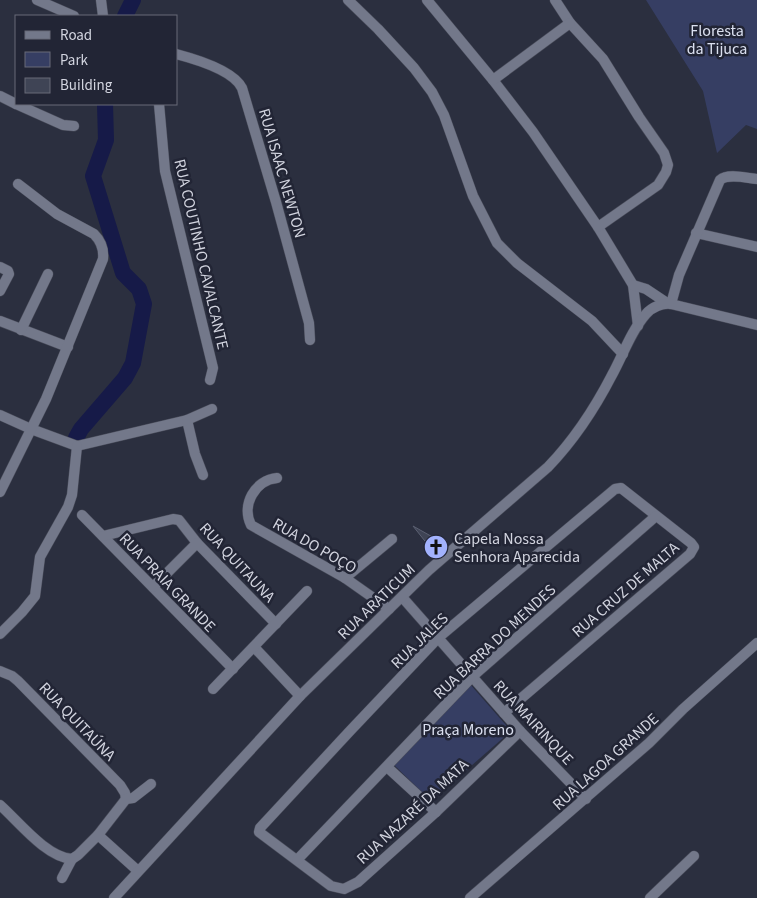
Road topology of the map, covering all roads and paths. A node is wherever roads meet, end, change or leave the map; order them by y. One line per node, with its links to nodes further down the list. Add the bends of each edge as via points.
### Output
1 (37, 0): 6 (street)
2 (101, 0): 7 (street)
3 (348, 0): 32 (street, via 432,92 473,196 497,243 517,263 592,321)
4 (427, 0): 10 (street)
5 (556, 0): 8 (street)
6 (72, 15)
7 (103, 15)
8 (570, 23): 10 (street); 18 (street, via 603,59 664,153 668,165 658,185)
9 (178, 55): 30 (street, RUA ISAAC NEWTON, via 226,73 242,88 310,323)
10 (494, 80): 18 (street)
11 (0, 96): 12 (street)
12 (15, 104)
13 (18, 105): 15 (street, via 63,125)
14 (159, 105): 33 (street, RUA COUTINHO CAVALCANTE, via 165,171 213,368)
15 (74, 126)
16 (757, 179): 19 (street, via 723,178)
17 (18, 184): 31 (street, via 57,214 94,234 103,248 104,259)
18 (598, 227): 23 (street)
19 (696, 233): 20 (street); 25 (street)
20 (757, 247)
21 (0, 267): 24 (street, via 9,274)
22 (48, 274): 29 (street)
23 (633, 285): 25 (street, via 646,289); 28 (street)
24 (0, 292)
25 (668, 304): 27 (street); 28 (street, RUA ARATICUM, via 656,306)
26 (0, 321): 29 (street)
27 (757, 325)
28 (638, 326): 32 (street, RUA ARATICUM)
29 (21, 330): 31 (street)
30 (310, 340)
31 (68, 347): 37 (street)
32 (623, 354): 51 (street, RUA ARATICUM, via 602,394 558,456)
33 (210, 380)
34 (212, 408): 36 (street)
35 (0, 415): 37 (street)
36 (187, 420): 38 (street); 39 (street)
37 (31, 429): 38 (street); 42 (street)
38 (77, 446): 54 (street, via 72,494 40,557 35,596)
39 (203, 475)
40 (276, 478): 48 (street, RUA DO POÇO, via 269,479 251,495 249,520 254,527)
41 (622, 490): 44 (street, RUA CRUZ DE MALTA); 55 (street, RUA JALES, via 615,489)
42 (0, 492)
43 (82, 515): 45 (street, RUA PRAIA GRANDE)
44 (656, 516): 60 (street, RUA BARRA DO MENDES); 63 (street, RUA CRUZ DE MALTA, via 692,543 692,552)
45 (102, 536): 47 (street, RUA QUITAUNA, via 173,519 180,520); 49 (street, RUA PRAIA GRANDE)
46 (392, 539): 48 (street)
47 (197, 543): 49 (street); 53 (street, RUA QUITAUNA)
48 (345, 578): 52 (street, RUA DO POÇO)
49 (152, 587): 58 (street, RUA PRAIA GRANDE)
50 (307, 591): 53 (street)
51 (402, 597): 52 (street, RUA ARATICUM); 55 (street, RUA MAIRINQUE)
52 (389, 609): 62 (street, RUA ARATICUM)
53 (276, 624): 57 (street)
54 (0, 634)
55 (438, 638): 60 (street, RUA MAIRINQUE); 74 (street, RUA JALES, via 260,828 262,835)
56 (757, 643): 68 (street, RUA LAGOA GRANDE)
57 (254, 647): 58 (street); 62 (street)
58 (232, 669): 61 (street)
59 (0, 671): 67 (street, RUA QUITAÚNA, via 18,681 120,785)
60 (473, 676): 63 (street, RUA MAIRINQUE); 65 (street, RUA BARRA DO MENDES)
61 (213, 689)
62 (300, 696): 75 (street, RUA ARATICUM)
63 (504, 713): 64 (street, RUA MAIRINQUE)
64 (520, 731): 68 (street, RUA MAIRINQUE); 70 (street, RUA NAZARÉ DA MATA)
65 (387, 767): 70 (street); 74 (street, RUA BARRA DO MENDES)
66 (151, 784): 67 (street, via 133,798)
67 (126, 799): 71 (street)
68 (586, 799): 78 (street, RUA LAGOA GRANDE)
69 (0, 804): 73 (street, via 43,846 57,856)
70 (436, 812): 74 (street, RUA NAZARÉ DA MATA, via 358,882 344,889 331,886)
71 (98, 835): 73 (street); 75 (street)
72 (694, 856): 79 (street)
73 (72, 860): 76 (street)
74 (297, 860)
75 (138, 871): 77 (street, RUA ARATICUM)
76 (62, 878)
77 (114, 898)
78 (470, 898)
79 (650, 898)

